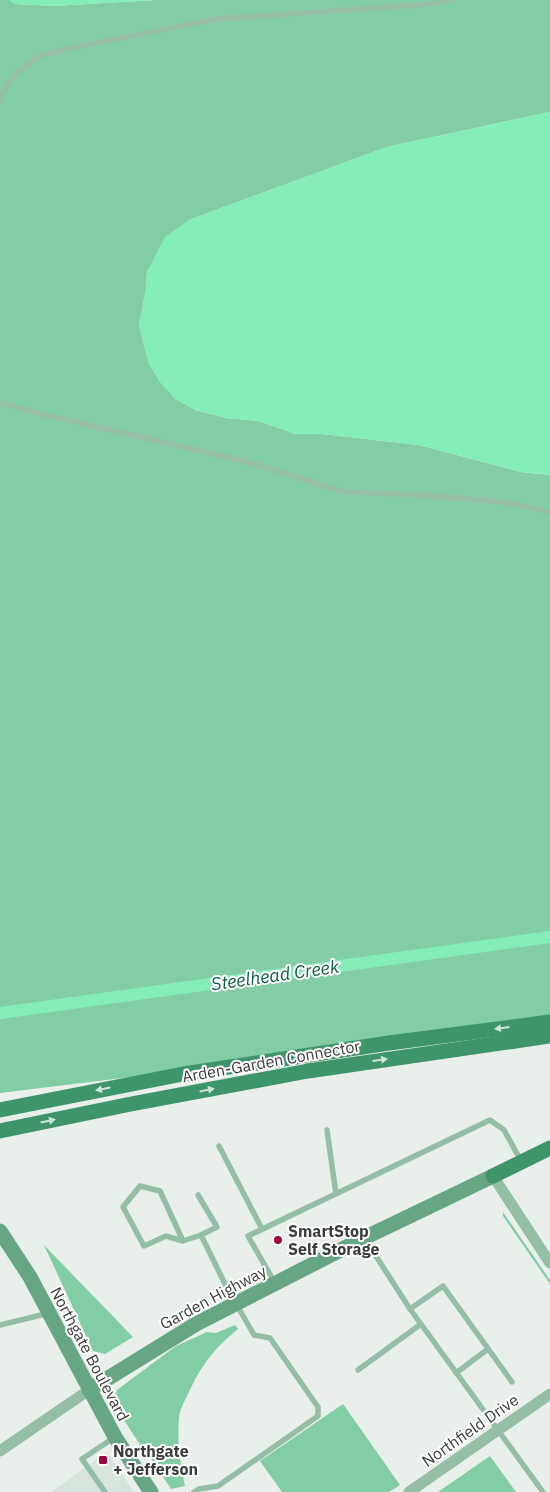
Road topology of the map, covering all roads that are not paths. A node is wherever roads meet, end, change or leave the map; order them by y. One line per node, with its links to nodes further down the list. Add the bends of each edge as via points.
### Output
1 (450, 0): 2 (lane, via 432,4 217,18 66,49 39,56 13,76)
2 (0, 101)
3 (0, 403): 4 (lane, via 244,461 345,492 504,502)
4 (550, 512)
5 (550, 1022): 7 (main road, Arden-Garden Connector, one-way to 7, via 226,1067)
6 (550, 1036): 9 (main road, Arden-Garden Connector, one-way to 6, via 308,1071)
7 (0, 1110)
8 (327, 1130): 14 (lane)
9 (0, 1131)
10 (218, 1146): 16 (lane)
11 (550, 1148): 12 (main road)
12 (521, 1162): 13 (main road); 14 (lane, via 504,1130 490,1120)
13 (493, 1176): 19 (street, Garden Highway); 21 (street)
14 (336, 1194): 16 (lane)
15 (198, 1195): 17 (lane, via 217,1227)
16 (262, 1229): 22 (lane, via 248,1236)
17 (201, 1234): 20 (lane); 23 (lane)
18 (1, 1235): 25 (street, Northgate Boulevard)
19 (364, 1238): 22 (street, Garden Highway); 24 (lane)
20 (183, 1241): 20 (lane, via 166,1236 144,1246 123,1207 140,1186 160,1192)
21 (550, 1263)
22 (275, 1283): 23 (street, Garden Highway)
23 (236, 1304): 32 (street, Garden Highway, via 174,1336); 39 (lane, via 254,1335 270,1338 318,1407 318,1416 218,1486)
24 (410, 1309): 26 (lane); 28 (lane, via 443,1286)
25 (49, 1313): 27 (lane); 32 (street, Northgate Boulevard)
26 (421, 1324): 29 (lane); 30 (lane)
27 (0, 1325)
28 (488, 1349): 30 (lane); 31 (lane)
29 (358, 1370)
30 (456, 1372): 34 (lane)
31 (512, 1382)
32 (89, 1390): 35 (street, Northgate Boulevard); 36 (street)
33 (550, 1394): 34 (street, Northfield Drive)
34 (497, 1431): 40 (street, Northfield Drive); 41 (lane)
35 (115, 1437): 37 (lane, via 82,1459); 38 (street, Northgate Boulevard)
36 (0, 1451)
37 (105, 1492)
38 (151, 1492)
39 (194, 1492)
40 (409, 1492)
41 (543, 1492)

